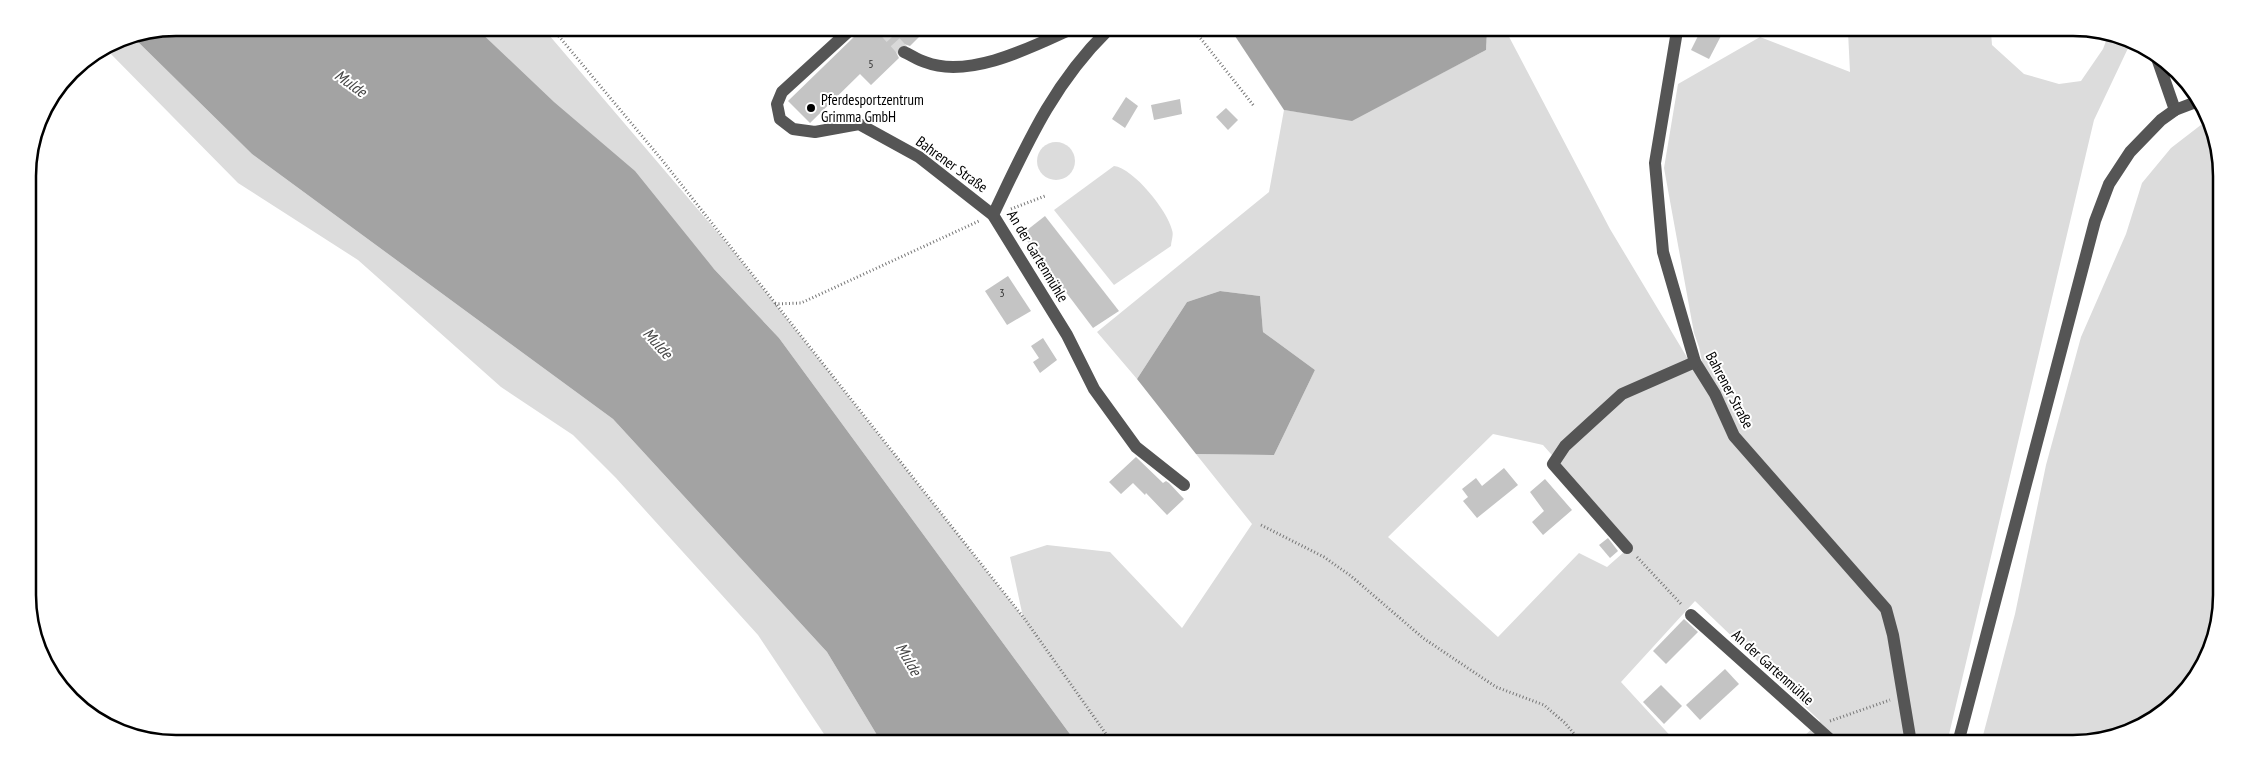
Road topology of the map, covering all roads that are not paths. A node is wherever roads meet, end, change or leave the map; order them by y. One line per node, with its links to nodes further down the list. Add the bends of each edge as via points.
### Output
1 (843, 36): 9 (street, Bahrener Straße, via 782,92 777,104 780,119 793,129 814,132 859,124 919,157)
2 (1053, 36): 5 (street, via 978,65 926,63)
3 (1103, 36): 9 (street, An der Gartenmühle, via 1062,83 1036,124)
4 (1676, 36): 10 (street, Bahrener Straße, via 1655,163 1663,252)
5 (904, 52)
6 (2160, 67): 8 (street)
7 (2192, 103): 8 (street)
8 (2175, 110): 16 (street, via 2130,152 2109,184 2096,221)
9 (993, 215): 11 (street, An der Gartenmühle, via 1067,335 1099,396 1136,447)
10 (1696, 362): 12 (street, via 1622,394 1566,446 1553,464); 15 (street, Bahrener Straße, via 1734,436 1886,609)
11 (1184, 485)
12 (1627, 548)
13 (1691, 615): 14 (street, An der Gartenmühle)
14 (1824, 734)
15 (1910, 734)
16 (1960, 734)

